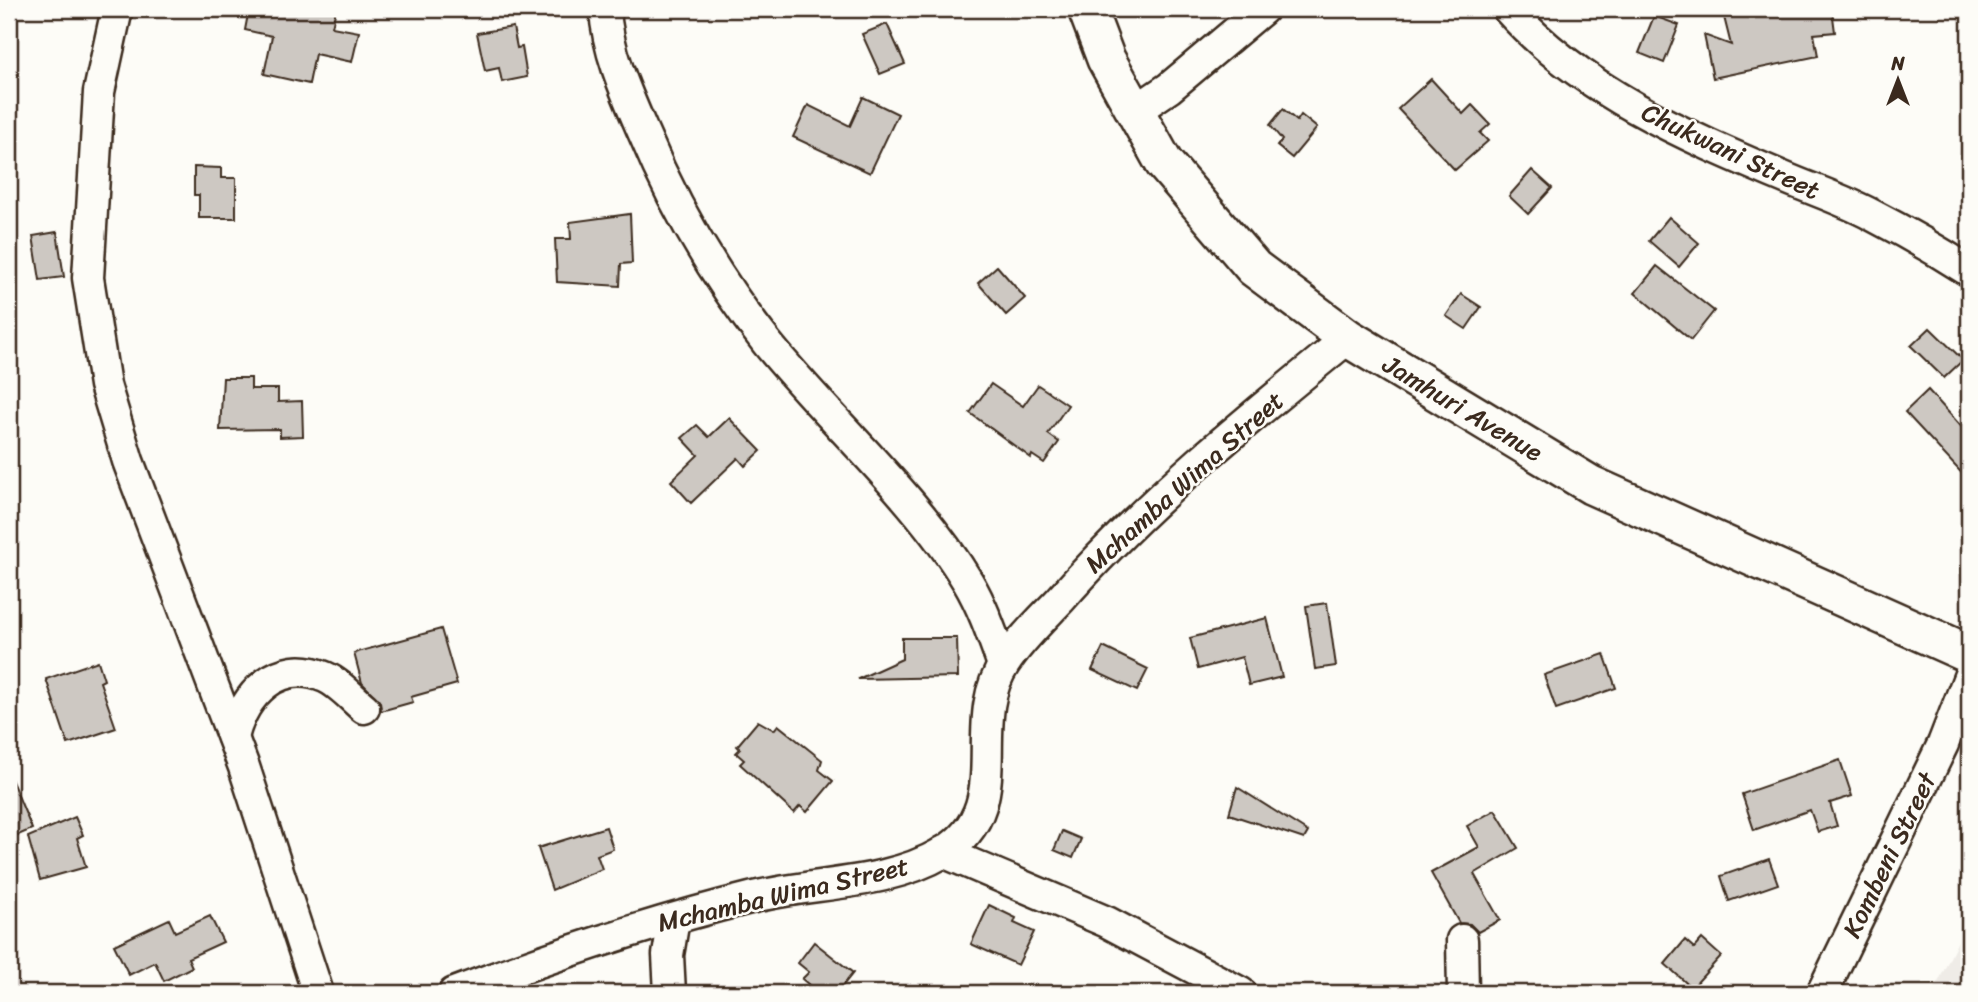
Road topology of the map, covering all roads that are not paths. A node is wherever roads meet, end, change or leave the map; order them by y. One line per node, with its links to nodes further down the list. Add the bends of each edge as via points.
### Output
1 (117, 9): 13 (street, via 99,92 88,278 106,385 128,461)
2 (605, 9): 10 (street, via 606,29 635,113 670,196 712,270 768,344 930,528 969,583)
3 (1087, 9): 6 (street, Jamhuri Avenue, via 1106,59)
4 (1263, 9): 6 (street)
5 (1508, 9): 7 (street, Chukwani Street, via 1544,46 1595,86 1756,166 1870,214)
6 (1135, 111): 8 (street, Jamhuri Avenue, via 1164,163 1254,268)
7 (1969, 271)
8 (1348, 338): 9 (street, Jamhuri Avenue, via 1591,485); 10 (street, Mchamba Wima Street, via 1158,499 1091,564)
9 (1969, 654)
10 (1003, 664): 14 (street, Mchamba Wima Street, via 990,701 987,790 974,826)
11 (1969, 677): 22 (street, Kombeni Street, via 1943,744)
12 (364, 708): 13 (street, via 326,677 282,673 248,699)
13 (233, 737): 17 (street)
14 (943, 852): 15 (street, Mchamba Wima Street, via 904,869 753,897); 20 (street, via 1107,922)
15 (674, 919): 18 (street, Mchamba Wima Street); 19 (street, via 667,955)
16 (1462, 940): 21 (street)
17 (318, 993)
18 (454, 993)
19 (670, 993)
20 (1241, 993)
21 (1463, 993)
22 (1822, 993)

